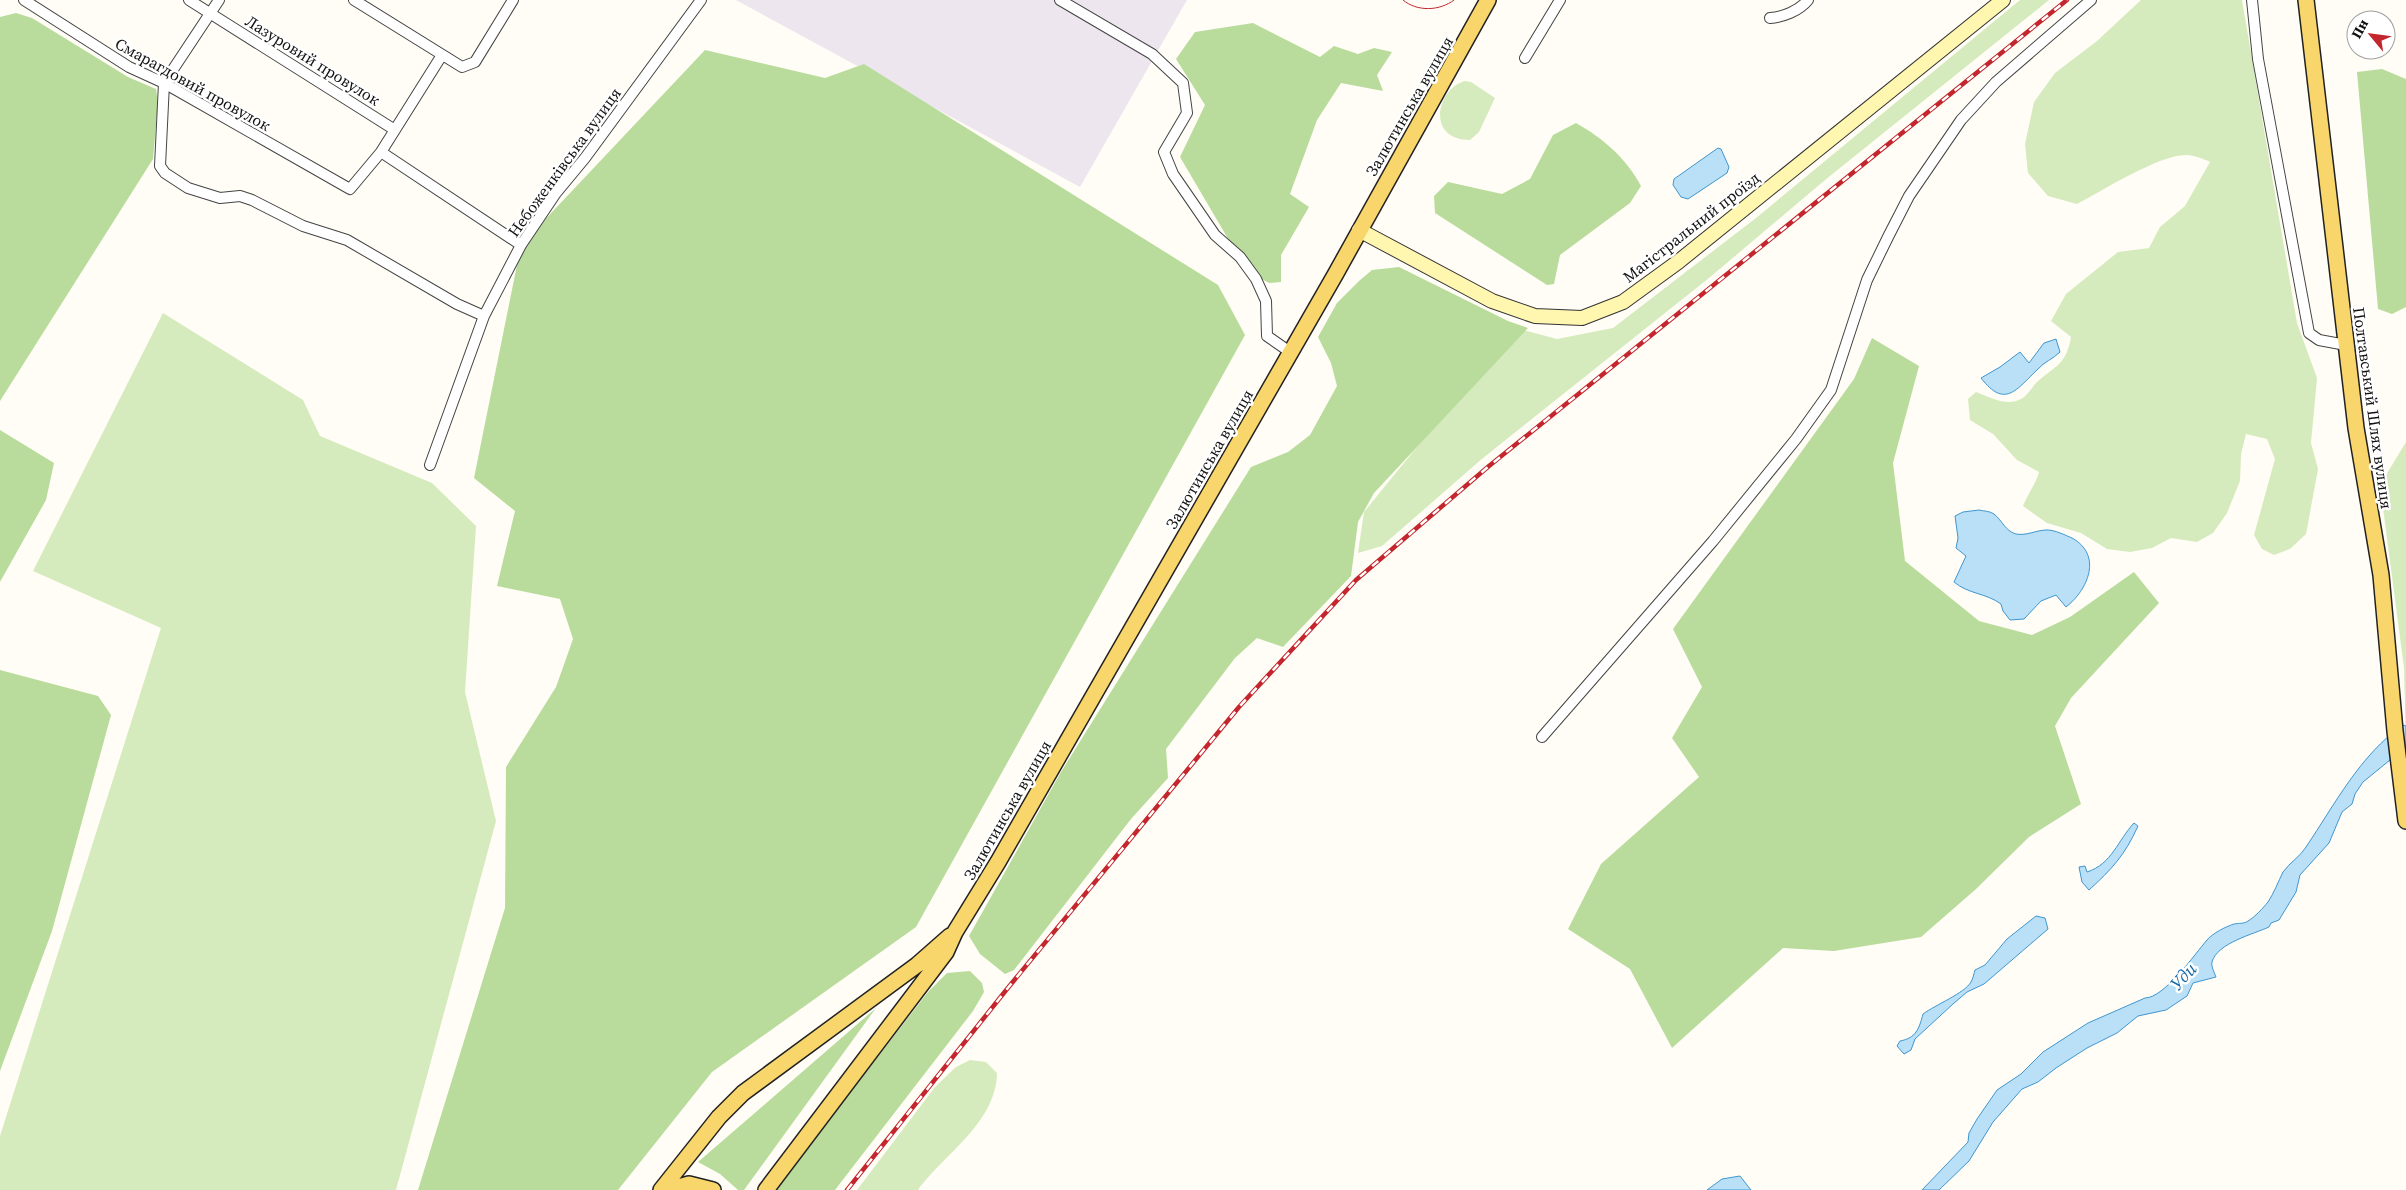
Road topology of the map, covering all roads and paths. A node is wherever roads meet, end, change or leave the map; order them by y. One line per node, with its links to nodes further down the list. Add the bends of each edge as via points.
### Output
1 (24, 0): 19 (street, Смарагдовий провулок, via 128,67)
2 (189, 0): 15 (street, Лазуровий провулок)
3 (219, 0): 15 (street)
4 (354, 0): 17 (street)
5 (513, 0): 17 (street, via 475,62 462,68)
6 (701, 0): 23 (street, Небоженківська вулиця, via 556,193)
7 (1060, 0): 26 (street, via 1152,54 1183,83 1186,113 1164,152 1170,168 1215,234 1240,256 1256,279 1266,301 1266,336)
8 (1488, 0): 22 (main road, Залютинська вулиця)
9 (1560, 0): 18 (street)
10 (1808, 0): 16 (street, via 1782,17)
11 (2003, 0): 22 (main road, Магістральний проїзд, via 1678,262 1623,302 1582,318 1535,316 1492,301)
12 (2091, 0): 28 (street, via 1996,82 1961,120 1909,196 1867,280 1831,390 1796,439 1713,541)
13 (2252, 0): 25 (street, via 2258,58 2309,333 2318,340)
14 (2306, 0): 25 (main road, Полтавський Шлях вулиця)
15 (210, 13): 19 (street); 20 (street, Лазуровий провулок)
16 (1770, 18)
17 (442, 55): 20 (street)
18 (1525, 58)
19 (164, 83): 21 (street, Смарагдовий провулок, via 350,189); 24 (street, via 160,166 165,173 188,188 220,198 240,196 303,226 347,240 457,304)
20 (395, 130): 21 (street)
21 (381, 152): 23 (street)
22 (1359, 230): 26 (main road, Залютинська вулиця)
23 (521, 245): 24 (street, Небоженківська вулиця)
24 (484, 316): 27 (street, Небоженківська вулиця)
25 (2346, 345): 29 (main road, Полтавський Шлях вулиця, via 2356,428 2381,575)
26 (1290, 352): 30 (main road, Залютинська вулиця, via 1003,854)
27 (430, 465)
28 (1542, 737)
29 (2406, 822)
30 (955, 932): 31 (main road, via 917,965 743,1093 719,1117); 34 (main road, via 946,952)
31 (661, 1190)
32 (668, 1190): 33 (main road, via 689,1184)
33 (713, 1190)
34 (766, 1190)

